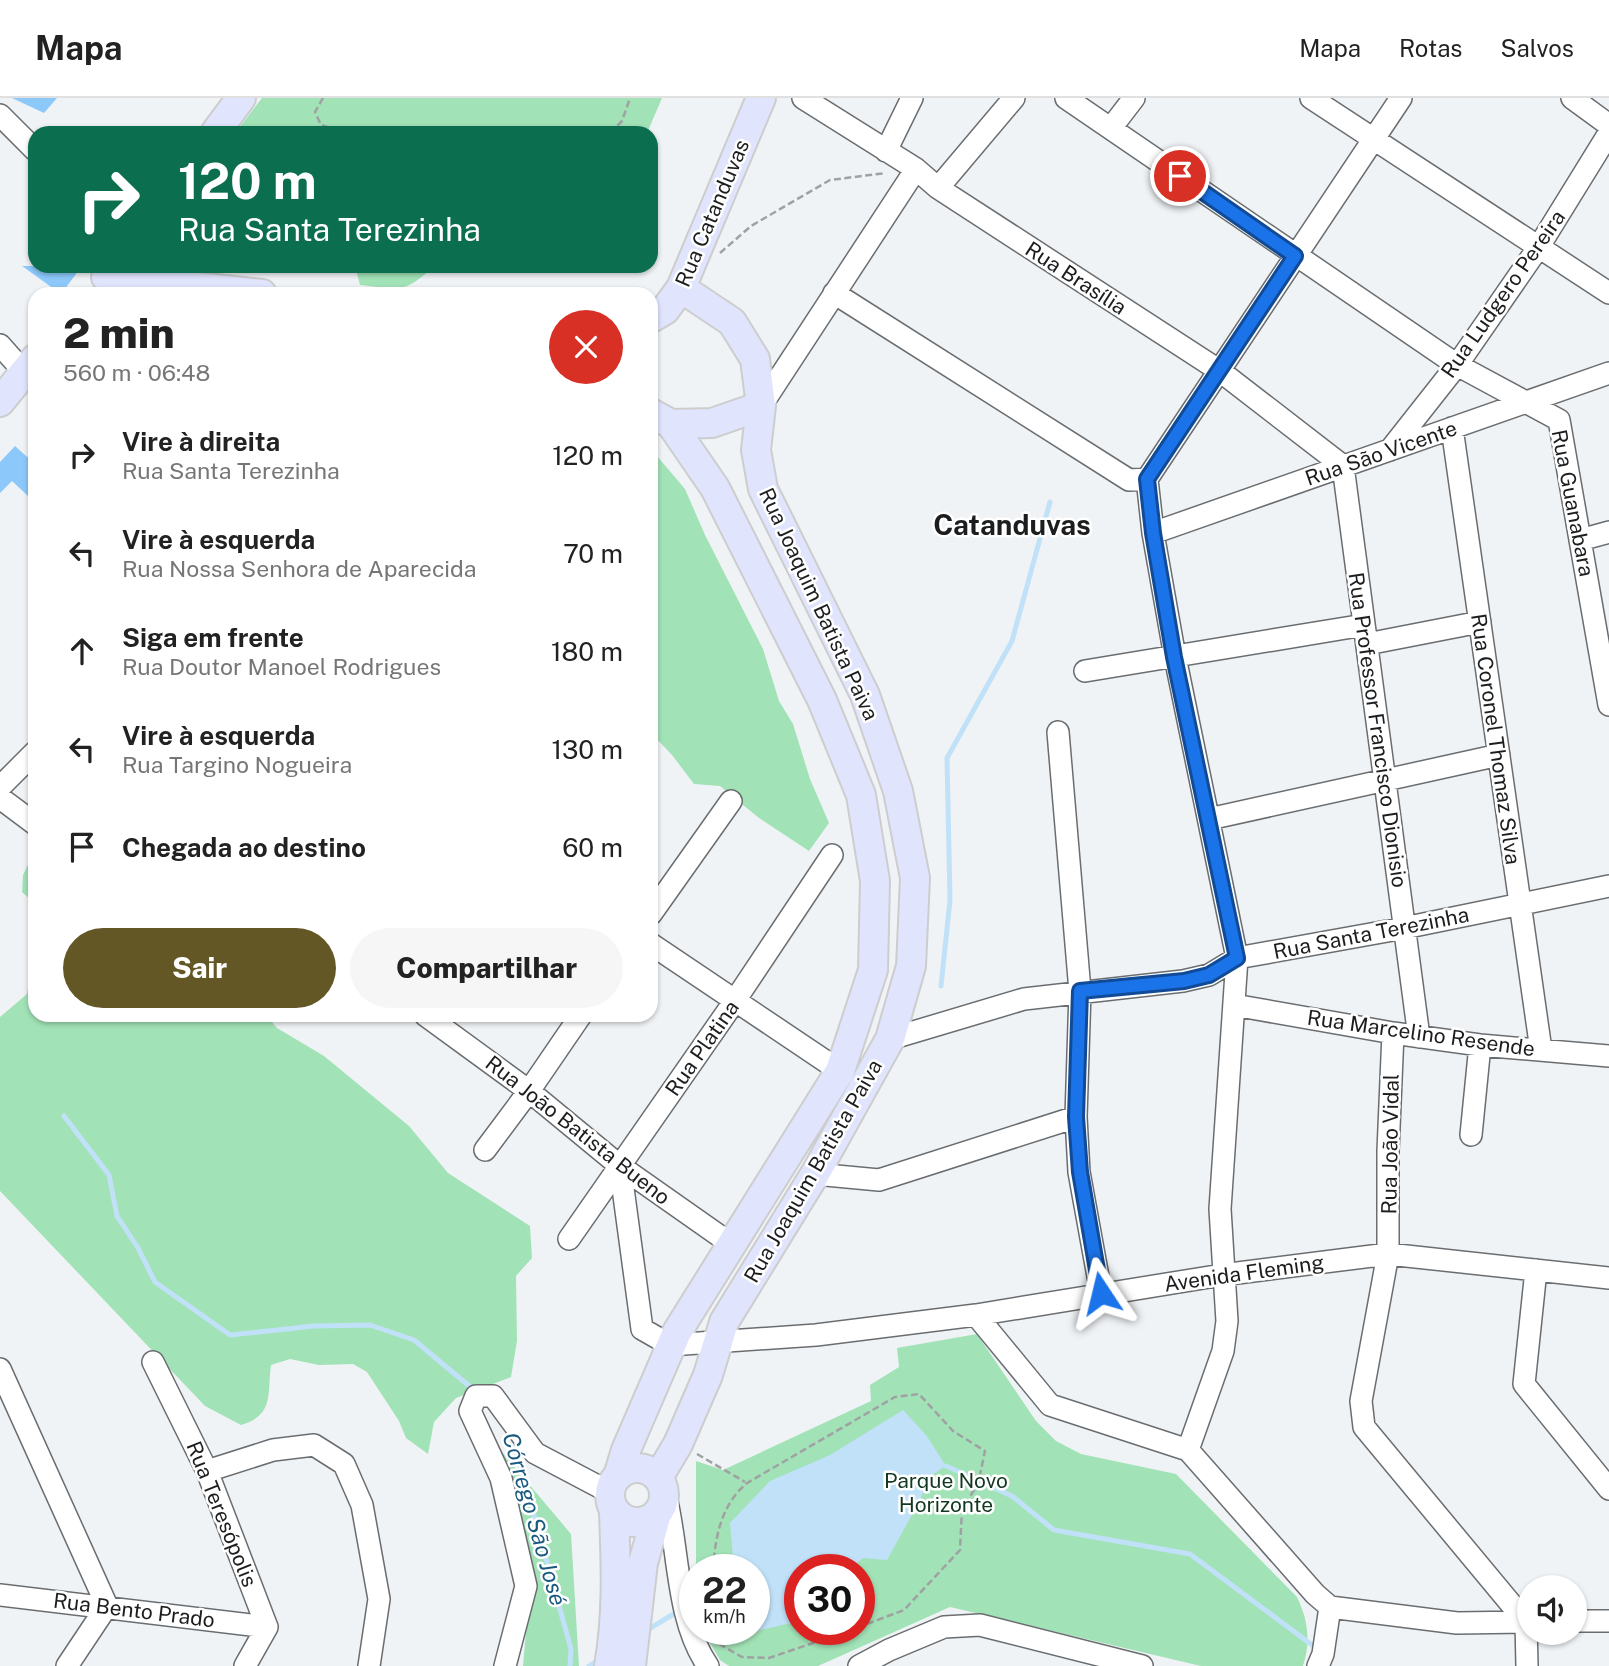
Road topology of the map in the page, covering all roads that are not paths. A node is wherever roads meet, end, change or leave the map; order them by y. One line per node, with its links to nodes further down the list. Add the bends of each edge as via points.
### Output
1 (761, 98): 25 (main road, Rua Catanduvas)
2 (803, 98): 18 (street, Rua Brasília)
3 (912, 98): 18 (street)
4 (1014, 98): 20 (street)
5 (1066, 98): 14 (street)
6 (1134, 98): 14 (street)
7 (1311, 98): 16 (street)
8 (1401, 98): 16 (street)
9 (1572, 98): 12 (street)
10 (239, 99): 13 (main road)
11 (0, 115): 17 (street)
12 (1609, 125)
13 (220, 126)
14 (1111, 128): 22 (street)
15 (1609, 133): 21 (street, Rua Ludgero Pereira)
16 (1373, 138): 21 (street); 22 (street)
17 (28, 143)
18 (886, 151): 19 (street, Rua Brasília)
19 (916, 169): 20 (street, Rua Brasília); 26 (street)
20 (938, 188): 33 (street, Rua Brasília)
21 (1538, 248): 27 (street); 31 (street, Rua Ludgero Pereira)
22 (1295, 256): 31 (street); 33 (street)
23 (103, 279): 24 (main road)
24 (188, 287)
25 (681, 288): 28 (main road, Rua Catanduvas); 37 (main road, Rua Joaquim Batista Paiva, via 732,322 755,359)
26 (834, 293): 37 (street); 42 (street, via 1129,480)
27 (1609, 293)
28 (658, 314)
29 (0, 345): 30 (street)
30 (28, 364)
31 (1457, 365): 36 (street); 40 (street, Rua Ludgero Pereira)
32 (28, 367): 35 (main road)
33 (1220, 371): 41 (street, Rua Brasília); 42 (street)
34 (1609, 373): 36 (street, Rua São Vicente)
35 (0, 402)
36 (1525, 402): 39 (street, Rua São Vicente); 45 (street, Rua Guanabara, via 1559,420)
37 (761, 405): 38 (main road, via 712,423); 74 (main road, Rua Joaquim Batista Paiva, via 756,450 763,489 865,695 898,792 915,878 911,966)
38 (661, 419): 78 (main road, Rua Joaquim Batista Paiva, via 715,488 822,700 861,796 874,881 873,970)
39 (1452, 428): 40 (street, Rua São Vicente); 46 (street, Rua Coronel Thomaz Silva)
40 (1390, 450): 41 (street, Rua São Vicente)
41 (1343, 466): 44 (street, Rua São Vicente); 47 (street, Rua Professor Francisco Dionisio)
42 (1147, 479): 44 (street)
43 (1609, 532): 45 (street)
44 (1153, 533): 48 (street)
45 (1580, 540): 50 (street, Rua Guanabara)
46 (1480, 622): 47 (street); 52 (street, Rua Coronel Thomaz Silva)
47 (1365, 634): 48 (street); 54 (street, Rua Professor Francisco Dionisio)
48 (1174, 657): 49 (street); 59 (street)
49 (1085, 671)
50 (1609, 705)
51 (1058, 733): 67 (street)
52 (1499, 755): 54 (street); 63 (street, Rua Coronel Thomaz Silva)
53 (28, 759): 55 (street)
54 (1385, 780): 59 (street); 64 (street, Rua Professor Francisco Dionisio)
55 (0, 787)
56 (0, 798): 58 (street)
57 (731, 801): 62 (street)
58 (28, 819)
59 (1209, 819): 66 (street)
60 (832, 855): 68 (street, Rua Platina)
61 (1609, 886): 63 (street, Rua Santa Terezinha)
62 (658, 904)
63 (1520, 904): 64 (street, Rua Santa Terezinha); 76 (street, Rua Coronel Thomaz Silva)
64 (1404, 928): 66 (street, Rua Santa Terezinha); 73 (street, Rua Professor Francisco Dionisio)
65 (658, 949): 68 (street)
66 (1237, 958): 67 (street, Rua Santa Terezinha, via 1209,975 1184,981); 69 (street)
67 (1080, 991): 74 (street, Rua Santa Terezinha, via 1024,999); 80 (street)
68 (734, 1002): 78 (street); 83 (street, Rua Platina)
69 (1234, 1005): 72 (street, Rua Marcelino Resende); 89 (street, via 1220,1209)
70 (439, 1022): 79 (street, Rua João Batista Bueno)
71 (576, 1022): 79 (street)
72 (1393, 1033): 73 (street, Rua Marcelino Resende); 87 (street, Rua João Vidal)
73 (1419, 1037): 75 (street, Rua Marcelino Resende)
74 (890, 1039): 84 (main road, Rua Joaquim Batista Paiva)
75 (1480, 1045): 76 (street, Rua Marcelino Resende); 81 (street)
76 (1541, 1050): 77 (street, Rua Marcelino Resende)
77 (1609, 1056)
78 (839, 1071): 86 (main road, Rua Joaquim Batista Paiva)
79 (529, 1091): 82 (street); 83 (street, Rua João Batista Bueno)
80 (1076, 1117): 84 (street, via 879,1180); 91 (street, via 1080,1172)
81 (1471, 1135)
82 (485, 1150)
83 (620, 1167): 85 (street, Rua Platina); 86 (street, Rua João Batista Bueno); 94 (street, via 642,1329)
84 (815, 1174): 93 (main road, Rua Joaquim Batista Paiva, via 724,1322)
85 (569, 1239)
86 (731, 1244): 94 (main road, Rua Joaquim Batista Paiva)
87 (1388, 1254): 88 (street, Avenida Fleming); 89 (street, Avenida Fleming); 105 (street, Rua João Vidal, via 1360,1401 1364,1427)
88 (1536, 1270): 90 (street, Avenida Fleming); 99 (street, via 1524,1384)
89 (1223, 1275): 91 (street, Avenida Fleming); 97 (street, via 1227,1321 1223,1350)
90 (1609, 1278)
91 (1101, 1293): 92 (street, Avenida Fleming)
92 (976, 1315): 93 (street, Avenida Fleming); 97 (street, via 1050,1405)
93 (719, 1343): 94 (street, Avenida Fleming); 101 (main road, Rua Joaquim Batista Paiva)
94 (670, 1345): 100 (main road, Rua Joaquim Batista Paiva, via 626,1450)
95 (153, 1362): 98 (street, Rua Teresópolis)
96 (0, 1369): 103 (street)
97 (1188, 1450): 104 (street)
98 (207, 1471): 109 (street, Rua Teresópolis); 113 (street, via 273,1450 314,1445 344,1464 362,1505 379,1599)
99 (1609, 1489)
100 (614, 1493): 101 (main road, via 640,1467); 101 (main road, via 635,1524); 114 (street, via 535,1453 493,1396 476,1396 470,1411 501,1478 526,1586); 115 (main road, Rua Joaquim Batista Paiva, via 616,1586)
101 (661, 1497): 116 (main road, Rua Joaquim Batista Paiva, via 643,1563); 117 (street, via 673,1523 684,1607)
102 (0, 1595): 103 (street, Rua Bento Prado)
103 (107, 1606): 109 (street, Rua Bento Prado); 111 (street)
104 (1330, 1607): 108 (street, via 1457,1623); 120 (street)
105 (1517, 1609)
106 (1587, 1621): 107 (street)
107 (1609, 1621)
108 (1517, 1622)
109 (267, 1626): 112 (street)
110 (1527, 1645): 121 (street)
111 (67, 1666)
112 (245, 1666)
113 (369, 1666)
114 (505, 1666)
115 (609, 1666)
116 (631, 1666)
117 (708, 1666)
118 (859, 1666): 119 (street, via 944,1627 980,1625)
119 (1142, 1666)
120 (1318, 1666)
121 (1527, 1666)

